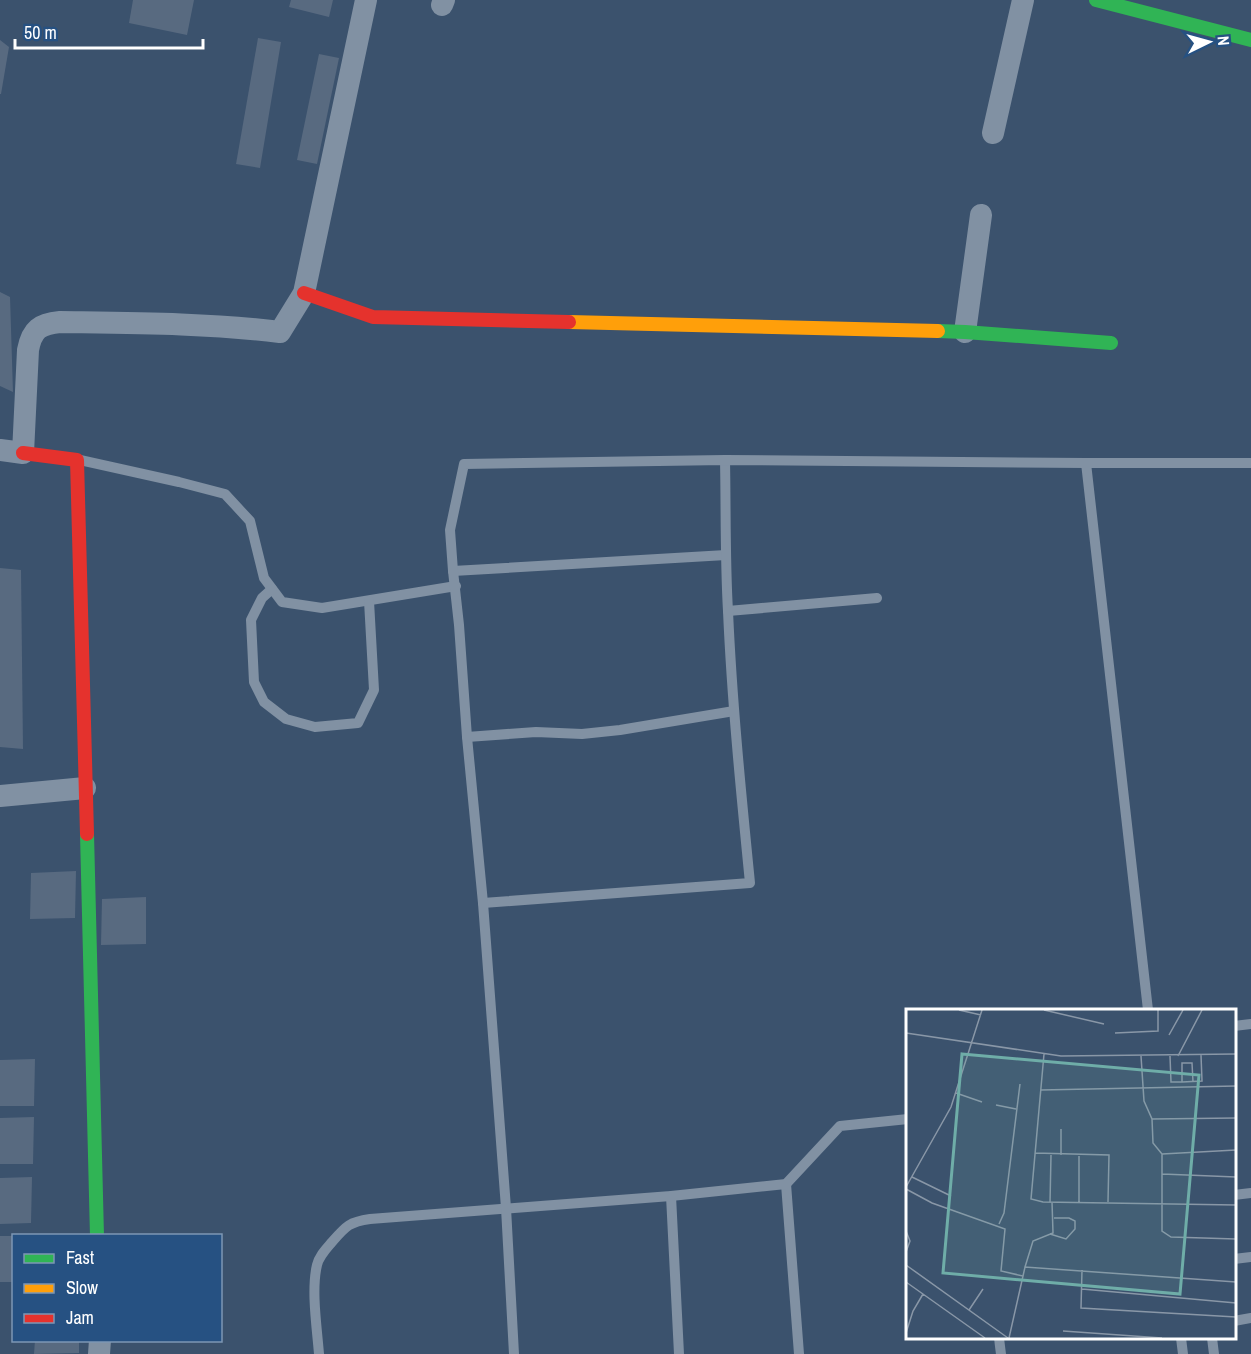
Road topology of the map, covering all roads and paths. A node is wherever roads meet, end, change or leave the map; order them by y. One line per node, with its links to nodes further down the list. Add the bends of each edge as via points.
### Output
1 (366, 0): 7 (street)
2 (1023, 0): 5 (street)
3 (1096, 0): 4 (street)
4 (1251, 40)
5 (993, 133)
6 (981, 215): 8 (street)
7 (304, 293): 8 (street, via 373,317); 11 (street, via 280,332 162,323 60,322 38,328 28,350)
8 (964, 332): 9 (street)
9 (1111, 343)
10 (0, 450): 11 (street)
11 (24, 453): 12 (street)
12 (77, 460): 19 (lane, via 225,494 250,521 264,578); 25 (street)
13 (725, 460): 15 (lane); 16 (lane); 17 (lane, via 464,464 450,530)
14 (1251, 463): 15 (lane)
15 (1086, 464): 28 (lane)
16 (726, 555): 17 (lane); 22 (lane)
17 (453, 571): 18 (lane)
18 (456, 586): 21 (lane); 24 (lane)
19 (272, 589): 21 (lane, via 282,602 322,608); 21 (lane, via 262,598 251,620 254,682 264,702 286,719 315,727 358,723 374,690)
20 (877, 598): 22 (lane)
21 (369, 601)
22 (728, 611): 23 (lane)
23 (734, 711): 24 (lane, via 582,734 536,732); 27 (lane, via 750,883)
24 (467, 737): 27 (lane)
25 (85, 789): 26 (street); 37 (street)
26 (0, 796)
27 (483, 903): 36 (lane)
28 (1148, 1009)
29 (1251, 1024): 30 (lane)
30 (1236, 1026)
31 (906, 1119): 32 (lane, via 840,1126)
32 (786, 1184): 35 (lane); 48 (lane)
33 (1251, 1192): 34 (lane)
34 (1236, 1195)
35 (672, 1196): 36 (lane); 47 (lane)
36 (506, 1208): 45 (lane, via 370,1219 348,1225 317,1264); 46 (lane)
37 (97, 1234)
38 (1251, 1257): 39 (lane)
39 (1236, 1259)
40 (1251, 1318): 41 (lane)
41 (1236, 1321)
42 (999, 1339): 49 (lane)
43 (1181, 1339): 50 (lane)
44 (1212, 1339): 51 (lane)
45 (319, 1354)
46 (514, 1354)
47 (679, 1354)
48 (799, 1354)
49 (1001, 1354)
50 (1183, 1354)
51 (1214, 1354)

